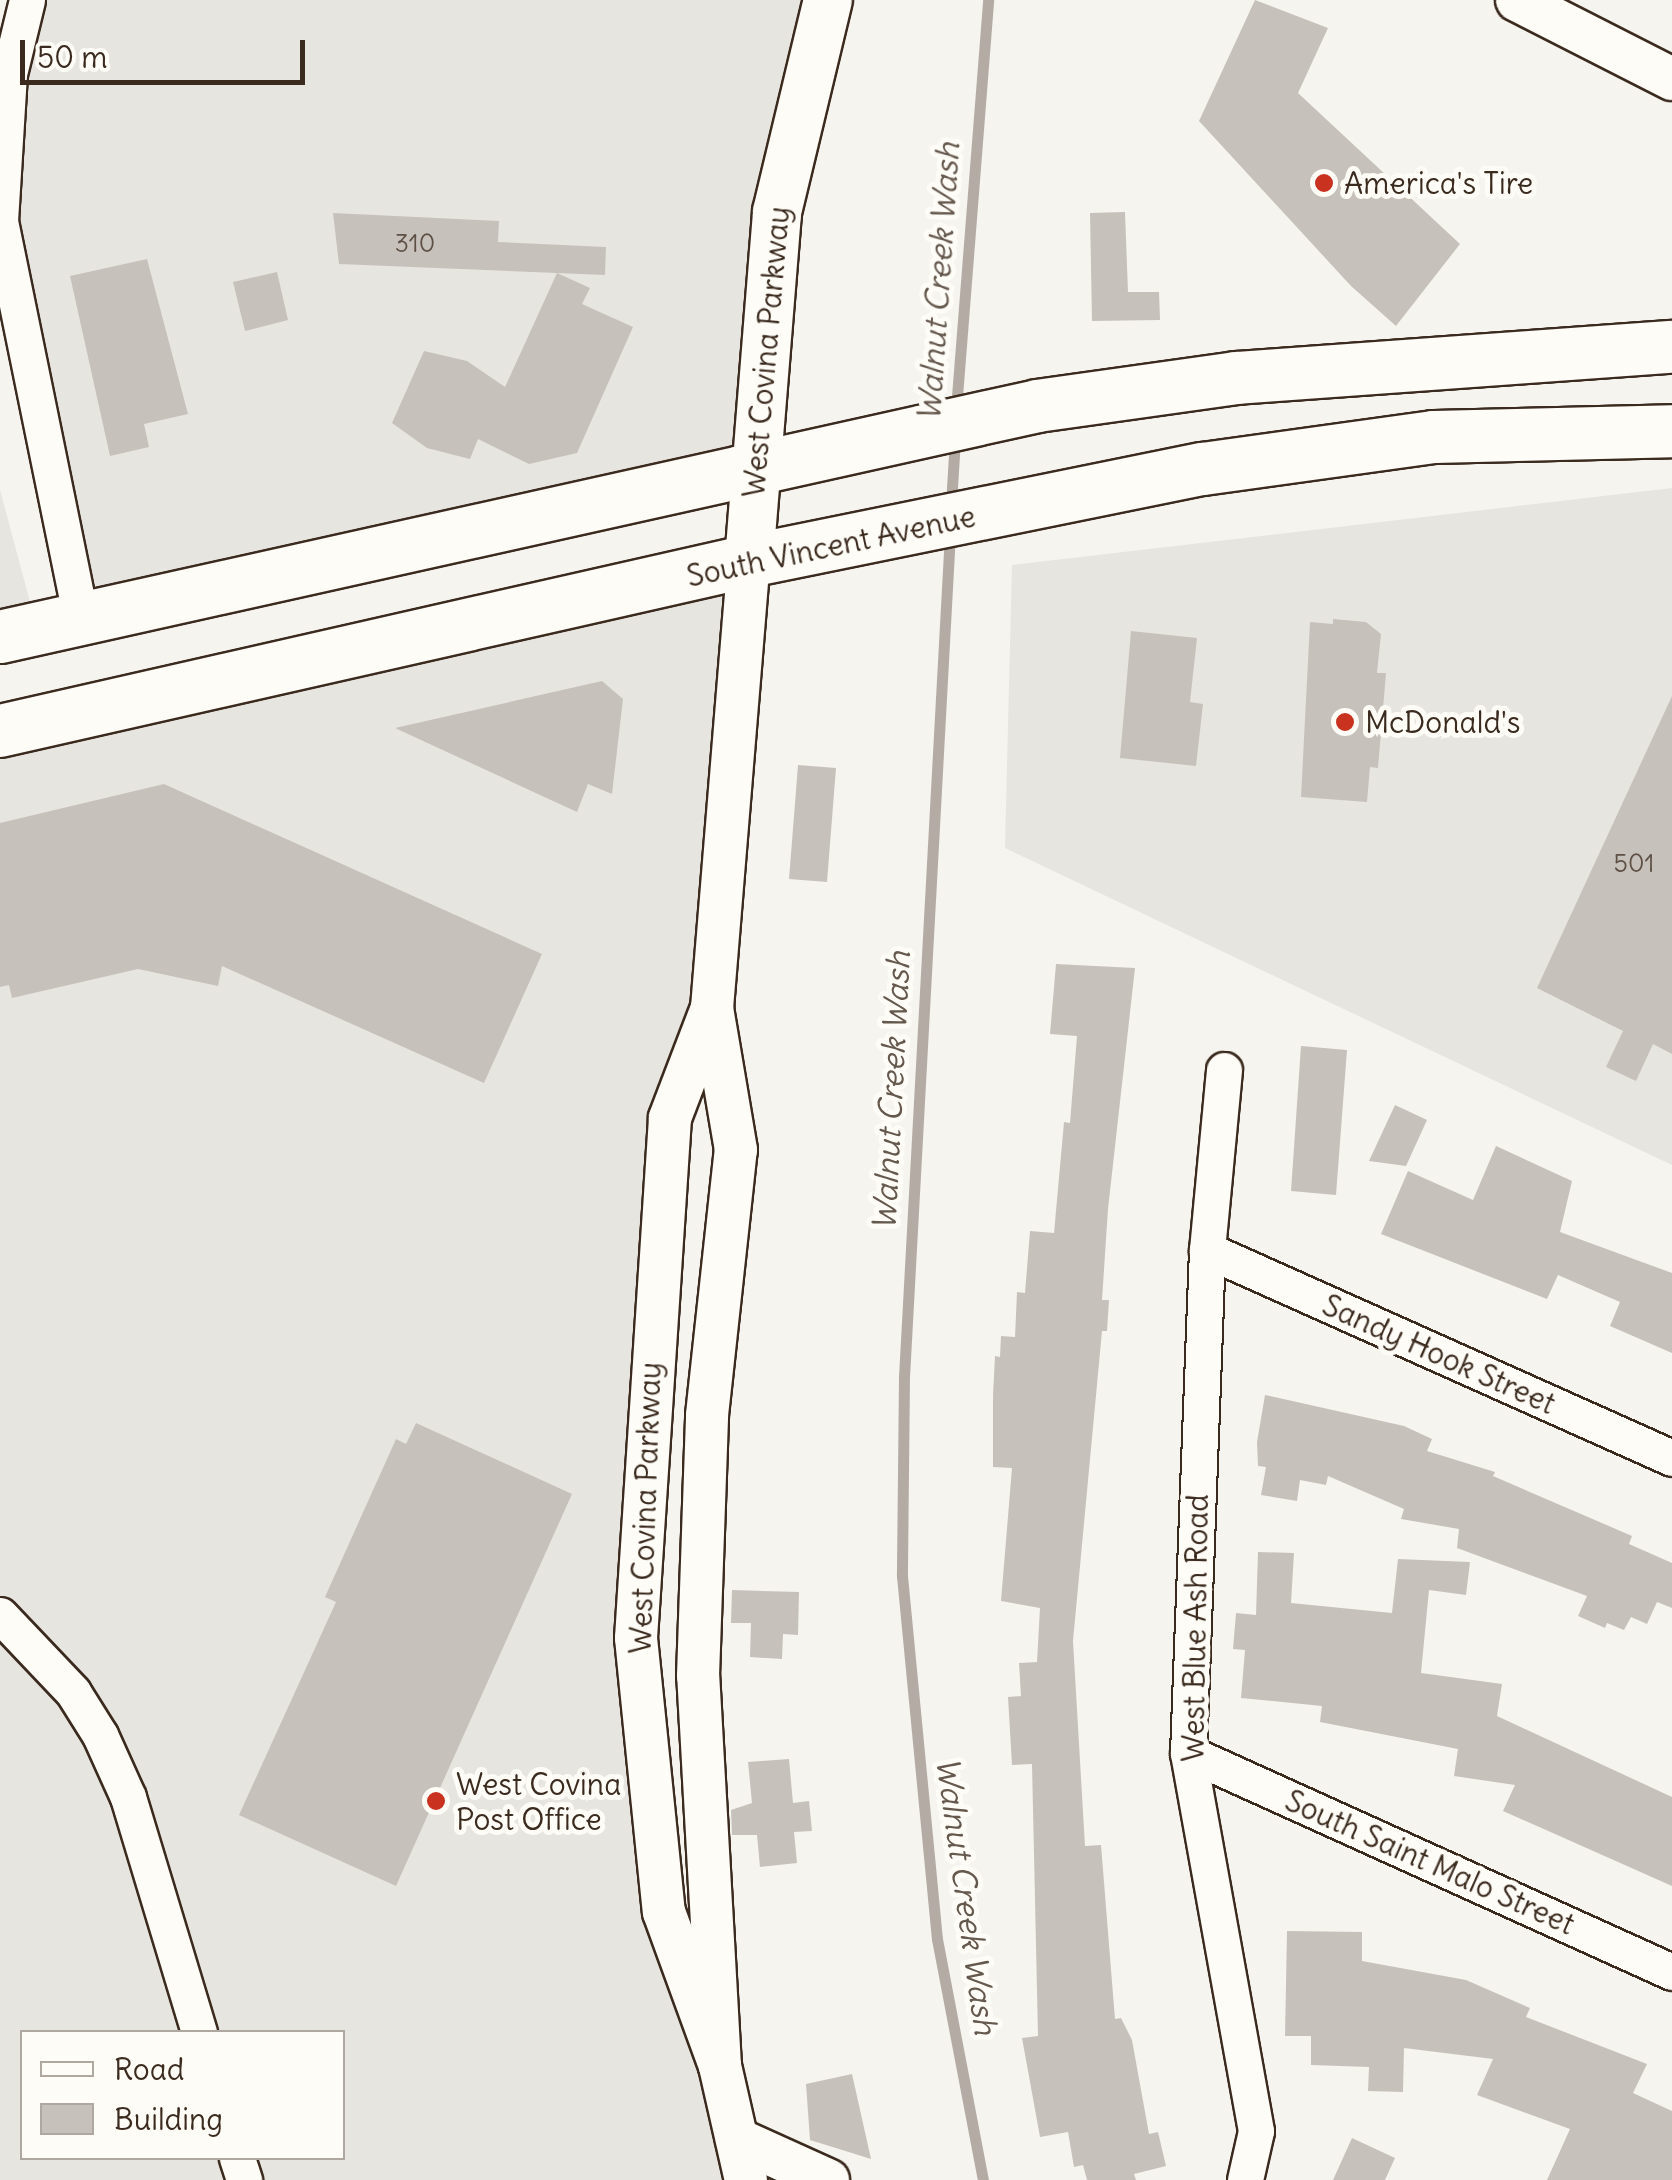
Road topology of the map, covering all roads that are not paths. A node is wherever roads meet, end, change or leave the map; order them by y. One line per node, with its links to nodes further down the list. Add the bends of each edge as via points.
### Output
1 (27, 0): 9 (street, via 9,74 0,221)
2 (828, 0): 7 (main road, West Covina Parkway, via 777,212)
3 (1517, 0): 4 (street)
4 (1668, 75)
5 (1672, 347): 7 (main road, via 1236,378 982,418)
6 (1672, 431): 8 (main road, South Vincent Avenue, via 1434,437 1203,469)
7 (752, 466): 8 (main road, West Covina Parkway); 9 (main road)
8 (749, 561): 11 (main road, South Vincent Avenue); 12 (street, West Covina Parkway)
9 (81, 618): 10 (main road)
10 (0, 636)
11 (0, 731)
12 (712, 1008): 20 (street, West Covina Parkway, via 736,1150 707,1415 698,1676); 20 (street, West Covina Parkway, via 670,1118 636,1638 664,1912)
13 (1224, 1070): 14 (street, West Blue Ash Road)
14 (1207, 1250): 15 (street, Sandy Hook Street); 17 (street, West Blue Ash Road)
15 (1672, 1458)
16 (0, 1615): 19 (street, via 73,1692 100,1736 128,1797)
17 (1188, 1753): 18 (street, South Saint Malo Street); 23 (street, West Blue Ash Road, via 1256,2131)
18 (1672, 1972)
19 (198, 2030)
20 (720, 2066): 21 (street, West Covina Parkway)
21 (741, 2160): 22 (street)
22 (828, 2180)
23 (1246, 2180)

